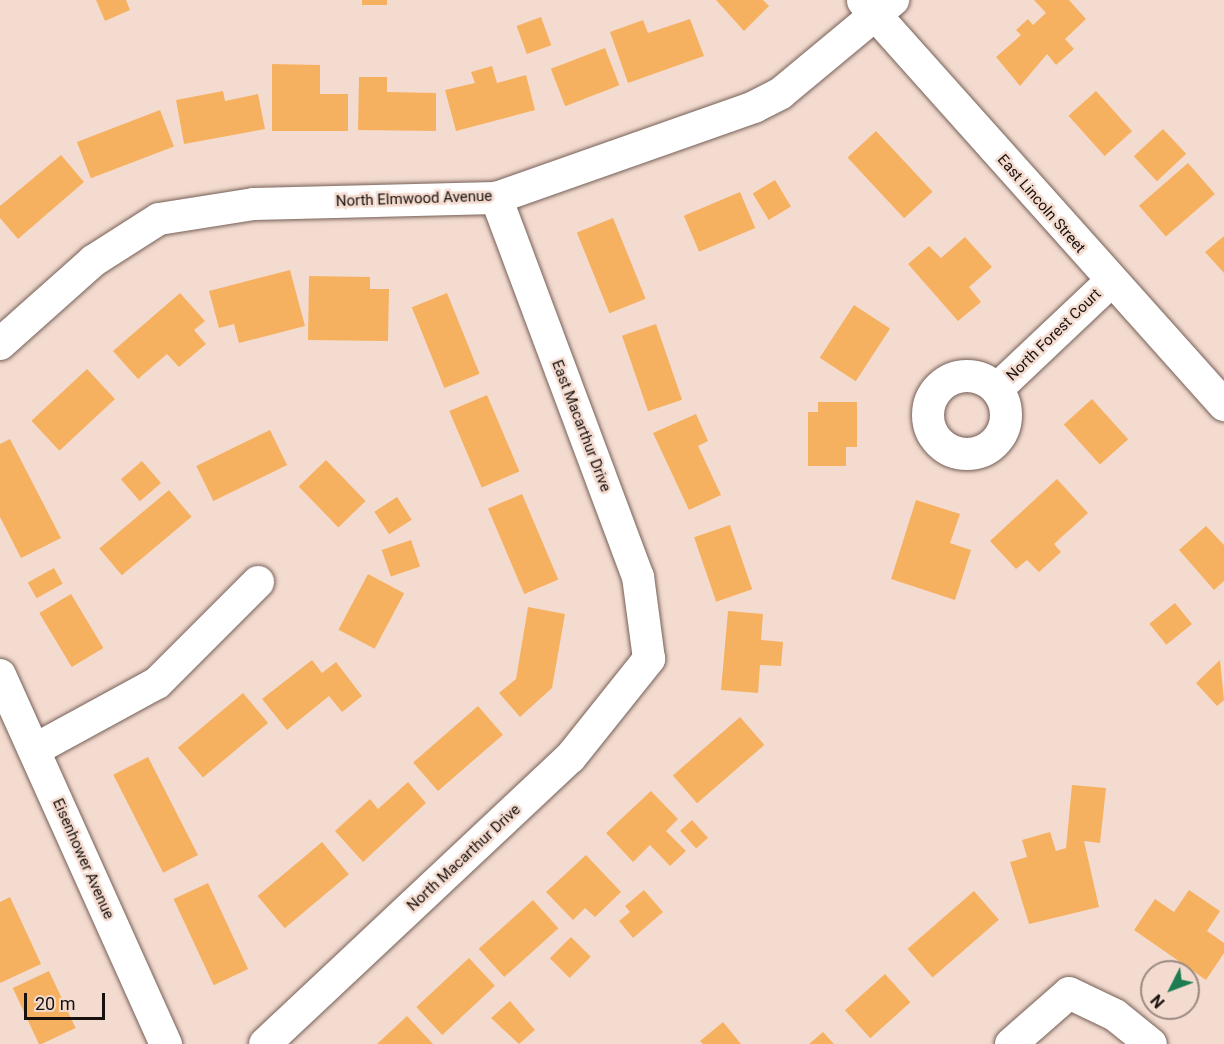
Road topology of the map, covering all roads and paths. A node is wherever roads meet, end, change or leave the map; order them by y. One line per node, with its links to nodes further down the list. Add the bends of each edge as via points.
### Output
1 (877, 5): 2 (street, North Elmwood Avenue, via 781,93 754,107); 3 (street, East Lincoln Street)
2 (496, 198): 4 (street, North Elmwood Avenue, via 254,204 159,219 93,261); 8 (street, East Macarthur Drive, via 638,577)
3 (1110, 282): 5 (street, North Forest Court); 6 (street, East Lincoln Street)
4 (0, 344)
5 (997, 389)
6 (1224, 405)
7 (258, 582): 10 (street, via 157,683)
8 (649, 659): 12 (street, North Macarthur Drive, via 570,758)
9 (0, 675): 10 (street, Eisenhower Avenue)
10 (34, 750): 11 (street, Eisenhower Avenue)
11 (166, 1044)
12 (265, 1044)
13 (1011, 1044): 14 (street, via 1069,993 1115,1015)
14 (1151, 1044)

